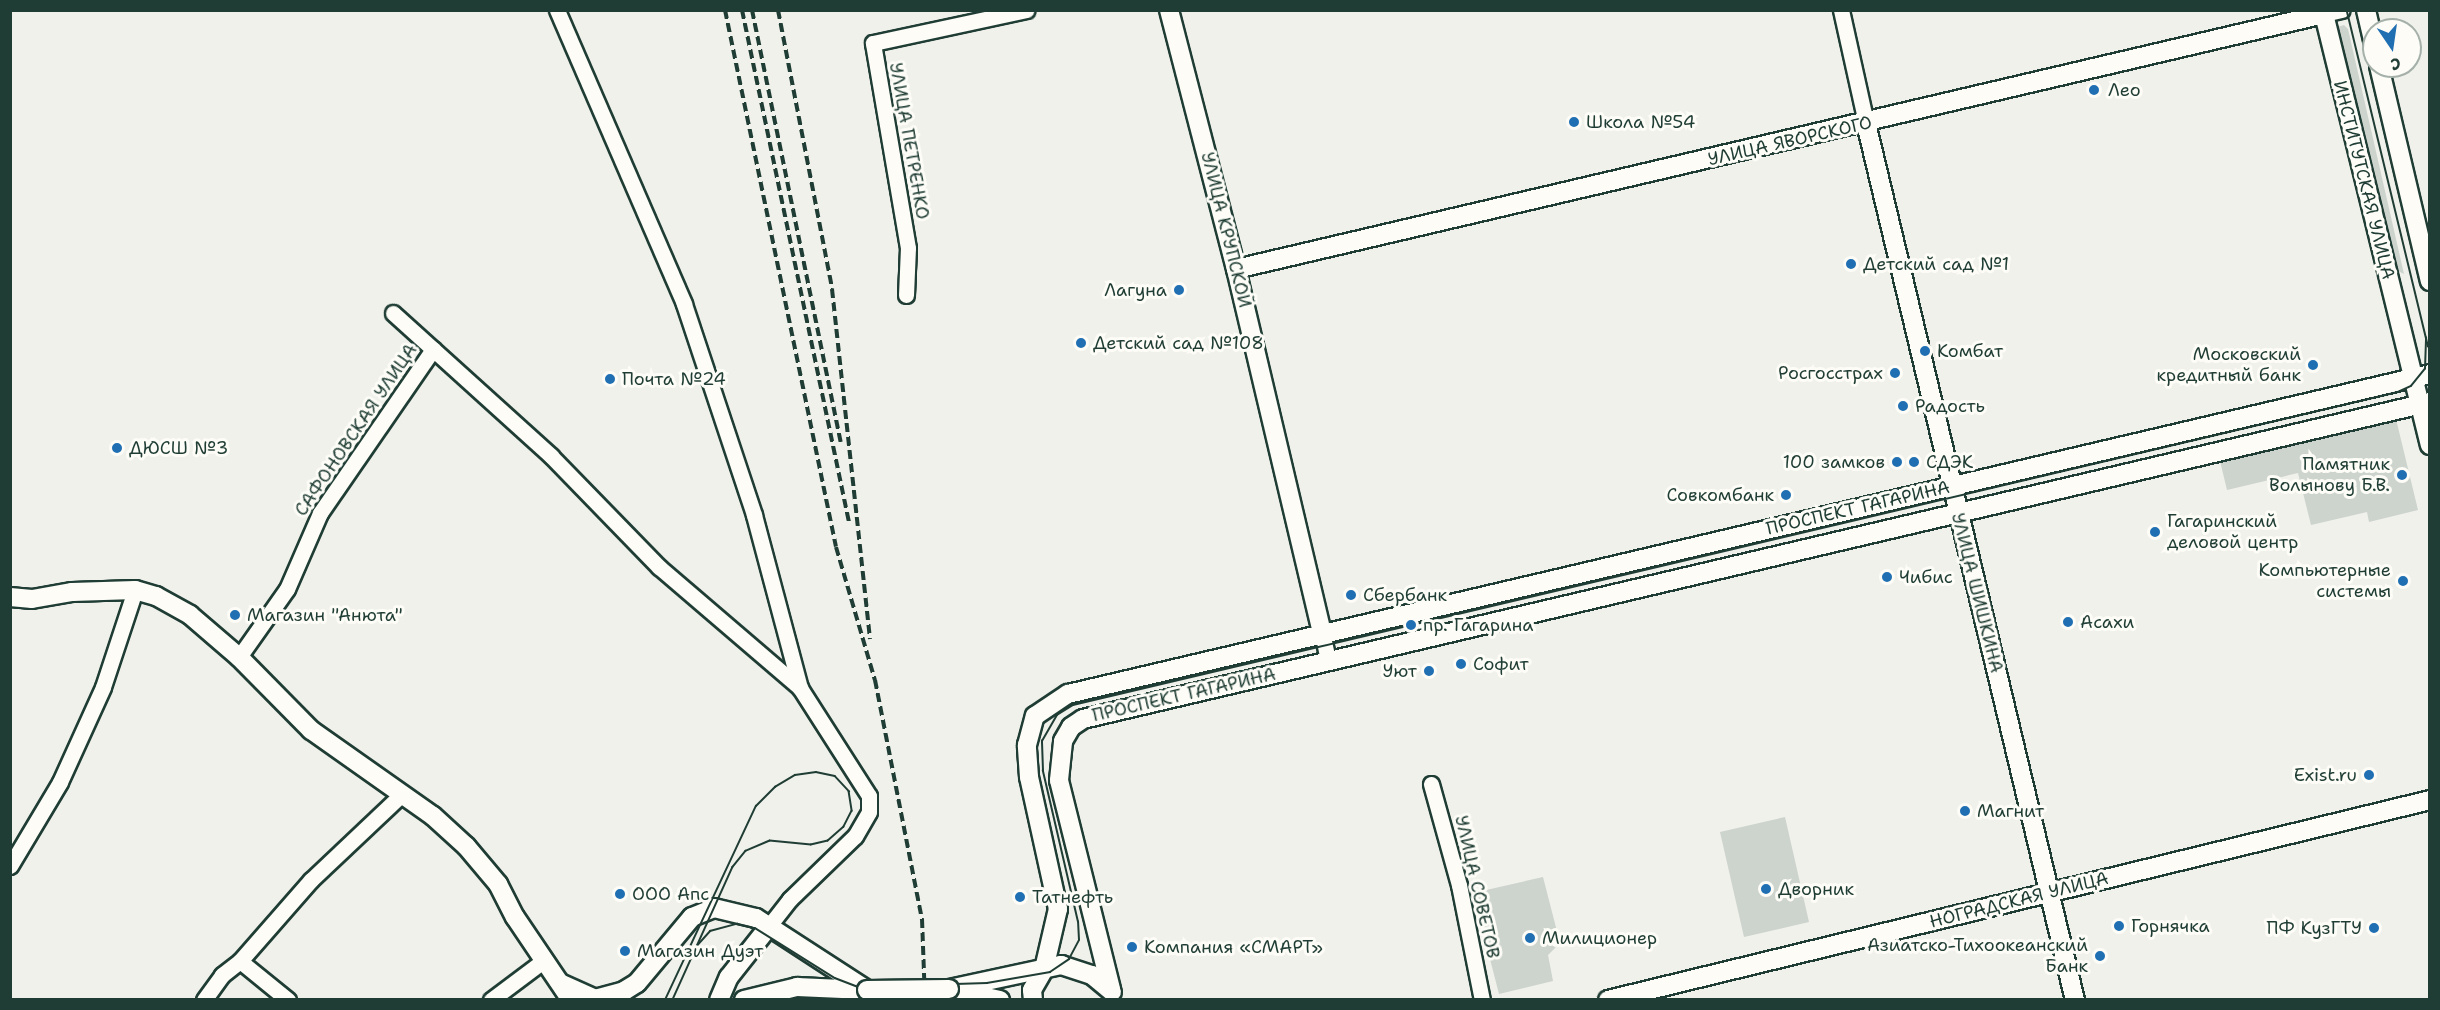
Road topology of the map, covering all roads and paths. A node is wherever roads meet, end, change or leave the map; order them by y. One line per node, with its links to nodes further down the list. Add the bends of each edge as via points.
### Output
1 (557, 10): 24 (street, via 684,304 754,515)
2 (1027, 10): 11 (street, УЛИЦА ПЕТРЕНКО, via 873,43 879,97 908,248)
3 (1169, 10): 9 (main road, УЛИЦА КРУПСКОЙ)
4 (1841, 10): 8 (street, УЛИЦА ШИШКИНА)
5 (2342, 10): 6 (street, УЛИЦА ЯВОРСКОГО)
6 (2324, 12): 8 (main road, УЛИЦА ЯВОРСКОГО); 14 (main road, ИНСТИТУТСКАЯ УЛИЦА, via 2406,350)
7 (2382, 78): 10 (main road)
8 (1866, 123): 9 (main road, УЛИЦА ЯВОРСКОГО); 17 (main road, УЛИЦА ШИШКИНА)
9 (1236, 269): 21 (main road, УЛИЦА КРУПСКОЙ)
10 (2430, 281)
11 (906, 295)
12 (393, 313): 13 (street)
13 (433, 349): 22 (street, САФОНОВСКАЯ УЛИЦА, via 320,513 287,589); 24 (street, via 551,456 659,567)
14 (2421, 375): 15 (main road, ИНСТИТУТСКАЯ УЛИЦА); 17 (main road, ПРОСПЕКТ ГАГАРИНА)
15 (2424, 403): 16 (main road, ИНСТИТУТСКАЯ УЛИЦА); 18 (main road, ПРОСПЕКТ ГАГАРИНА)
16 (2430, 446)
17 (1951, 486): 18 (main road, УЛИЦА ШИШКИНА); 21 (main road, ПРОСПЕКТ ГАГАРИНА)
18 (1957, 513): 23 (main road, ПРОСПЕКТ ГАГАРИНА); 29 (main road, УЛИЦА ШИШКИНА)
19 (135, 590): 20 (main road, via 72,592); 22 (main road, via 156,596 190,615); 28 (street, via 103,687 60,782)
20 (13, 602)
21 (1322, 632): 23 (street, УЛИЦА КРУПСКОЙ); 33 (main road, ПРОСПЕКТ ГАГАРИНА, via 1068,694 1035,716 1027,745 1029,777 1058,909)
22 (239, 657): 26 (main road, via 311,730)
23 (1328, 661): 37 (main road, ПРОСПЕКТ ГАГАРИНА, via 1083,718 1068,732 1059,754 1059,780)
24 (800, 688): 30 (street, via 864,786 869,796 869,812 855,836 790,899)
25 (1431, 784): 46 (street, УЛИЦА СОВЕТОВ, via 1459,885)
26 (402, 794): 31 (main road, via 466,846 498,884); 32 (street, via 311,880)
27 (2430, 800): 29 (main road, НОГРАДСКАЯ УЛИЦА)
28 (10, 866)
29 (2049, 892): 47 (main road, НОГРАДСКАЯ УЛИЦА); 48 (main road, УЛИЦА ШИШКИНА)
30 (770, 925): 34 (main road, via 745,914 711,908 692,917 637,983 624,991 595,999); 36 (main road); 42 (main road, via 729,977)
31 (543, 961): 34 (main road); 40 (street)
32 (240, 962): 38 (street, via 222,975); 39 (street)
33 (1044, 969): 35 (main road); 37 (main road, via 1068,966 1092,975); 45 (main road, ПРОСПЕКТ ГАГАРИНА, via 1033,986)
34 (556, 980): 41 (main road)
35 (949, 989): 36 (main road, bridge); 44 (main road)
36 (867, 990): 43 (main road, via 797,987)
37 (1112, 994)
38 (204, 999)
39 (288, 999)
40 (490, 999)
41 (571, 999)
42 (719, 999)
43 (744, 999)
44 (1000, 999)
45 (1033, 999)
46 (1482, 999)
47 (1608, 999)
48 (2075, 999)

